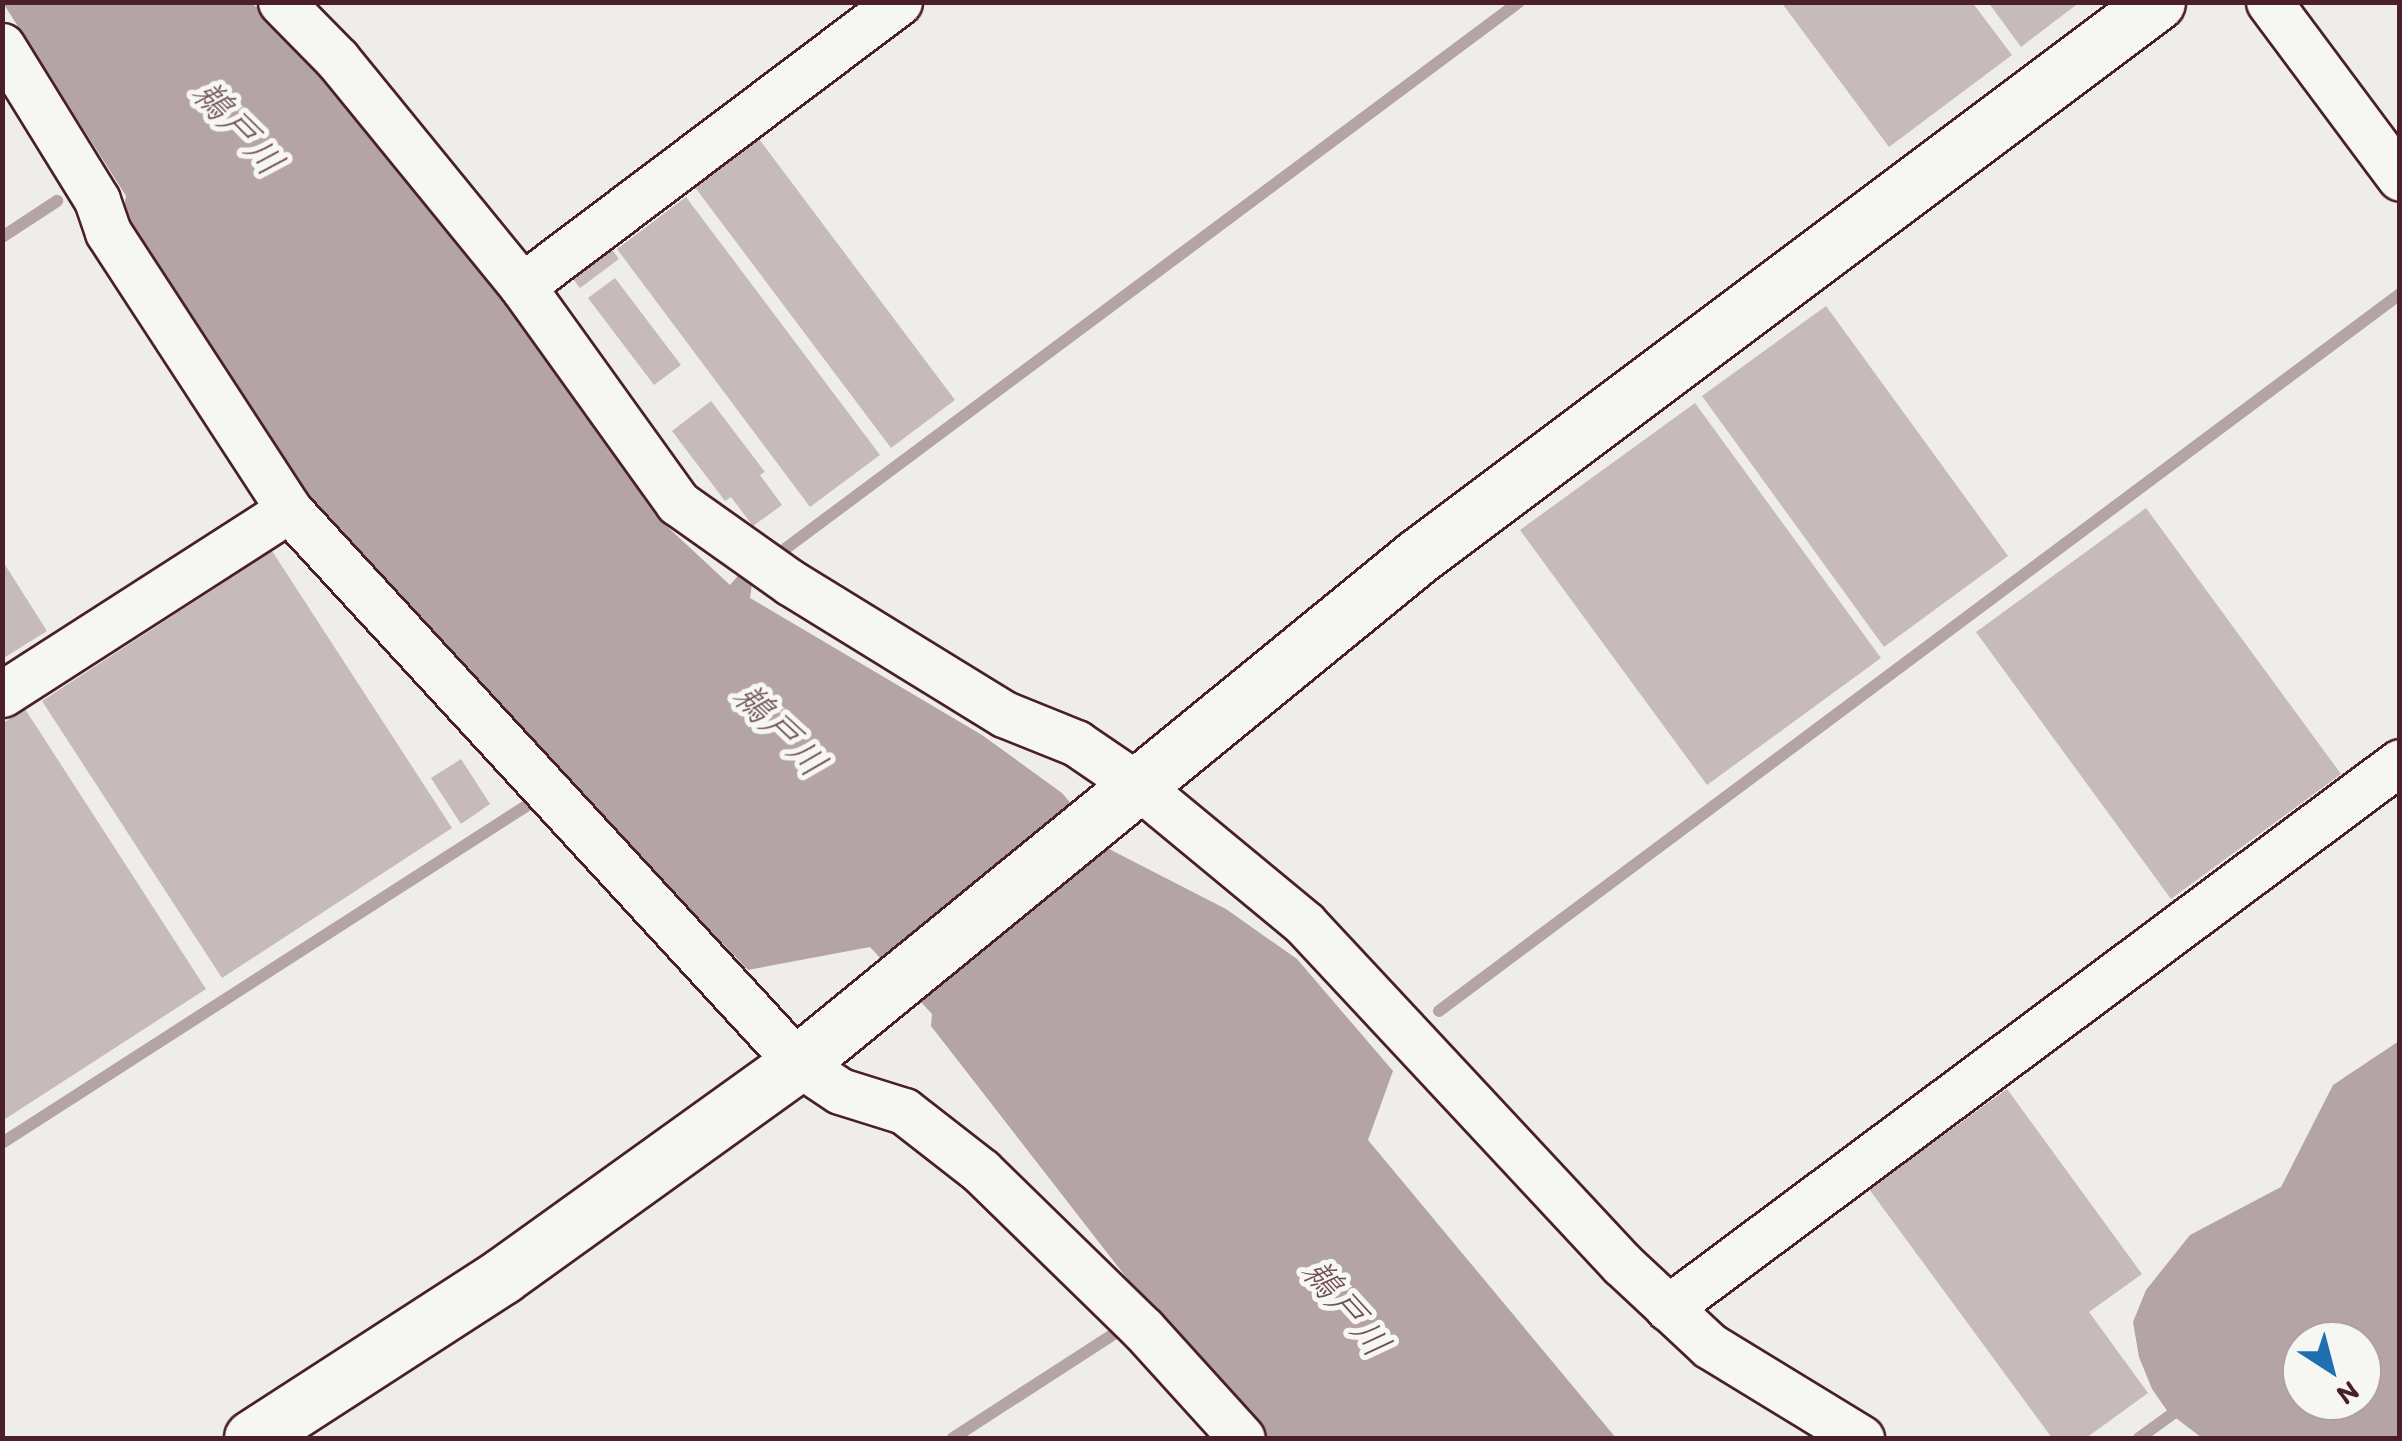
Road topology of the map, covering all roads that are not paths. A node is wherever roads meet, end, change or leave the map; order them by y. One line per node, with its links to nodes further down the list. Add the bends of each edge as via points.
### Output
1 (281, 2): 7 (street, via 337,59)
2 (899, 2): 7 (street)
3 (2157, 2): 11 (street, via 1417,557)
4 (2269, 2): 6 (street)
5 (2, 46): 8 (street, via 97,200 108,232)
6 (2400, 178)
7 (522, 286): 11 (street, via 678,502 791,584 1004,714 1076,742)
8 (289, 510): 9 (street); 12 (street)
9 (2, 694)
10 (2400, 762): 13 (street)
11 (1118, 798): 12 (street); 13 (street, via 1305,924)
12 (798, 1063): 14 (street, via 502,1276); 15 (street, via 840,1091 904,1111 981,1171)
13 (1668, 1308): 16 (street, via 1710,1346)
14 (252, 1438)
15 (1242, 1438)
16 (1861, 1438)

